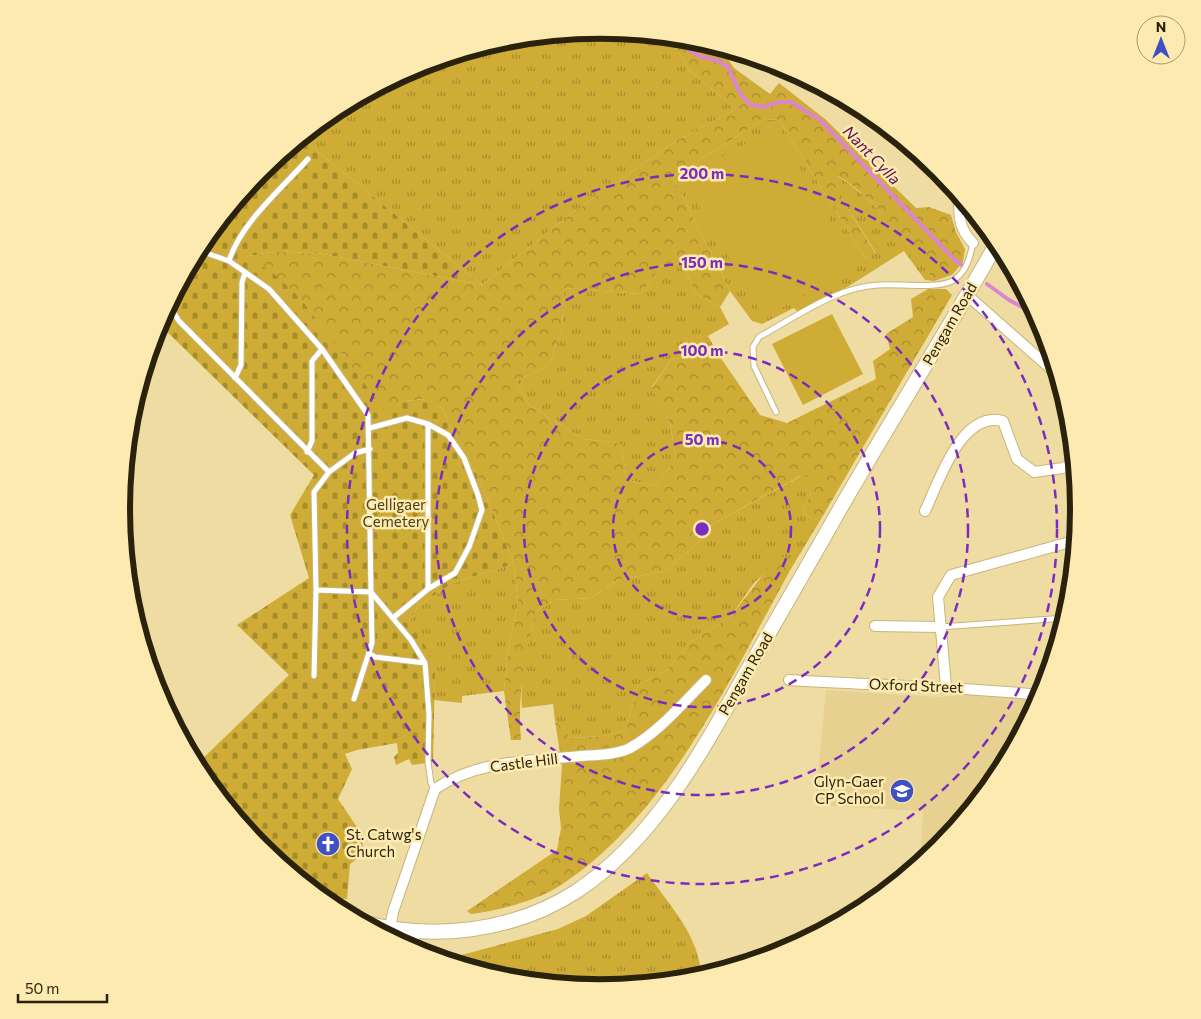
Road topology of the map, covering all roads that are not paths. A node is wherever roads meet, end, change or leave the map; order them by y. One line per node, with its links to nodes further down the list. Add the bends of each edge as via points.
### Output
1 (308, 159): 6 (lane, via 245,229)
2 (959, 205): 3 (street, via 963,233)
3 (973, 243): 13 (lane, via 970,260 954,281 936,285 865,285 836,296 760,337 753,347 754,366)
4 (993, 250): 8 (main road, Pengam Road)
5 (206, 253): 6 (lane)
6 (229, 261): 7 (lane)
7 (245, 273): 10 (lane, via 269,289); 12 (lane, via 242,282 241,365)
8 (967, 295): 11 (street); 39 (main road, Pengam Road, via 724,712 653,822 578,890 534,914 460,931)
9 (173, 312): 12 (lane)
10 (322, 349): 15 (lane, via 368,416); 17 (lane, via 312,361 312,441)
11 (1049, 367)
12 (235, 378): 17 (lane)
13 (776, 412)
14 (428, 424): 15 (lane, via 407,418); 22 (lane); 22 (lane, via 448,435 464,458 482,510 469,547 455,573)
15 (370, 428): 16 (lane)
16 (370, 449): 19 (lane, via 355,453); 24 (lane)
17 (307, 452): 19 (lane)
18 (1069, 465): 20 (street, via 1034,472 1017,459 1003,421 992,418 974,426 957,444)
19 (329, 472): 23 (lane, via 314,492)
20 (925, 511)
21 (1070, 542): 28 (street, via 951,574 938,597)
22 (428, 589): 25 (lane)
23 (316, 590): 24 (lane); 31 (lane)
24 (371, 592): 25 (lane); 29 (lane, via 372,643)
25 (393, 618): 30 (lane)
26 (1058, 619): 28 (lane)
27 (875, 626): 28 (street)
28 (940, 627): 34 (street)
29 (369, 653): 30 (lane, via 375,657); 36 (lane)
30 (425, 663): 37 (lane, via 428,762)
31 (314, 676)
32 (706, 680): 37 (street, Castle Hill, via 629,749 498,765 445,782)
33 (789, 680): 34 (street, Oxford Street)
34 (946, 686): 35 (street, Oxford Street)
35 (1033, 694)
36 (354, 699)
37 (435, 789): 38 (street, via 393,912)
38 (392, 932)
39 (396, 934)

